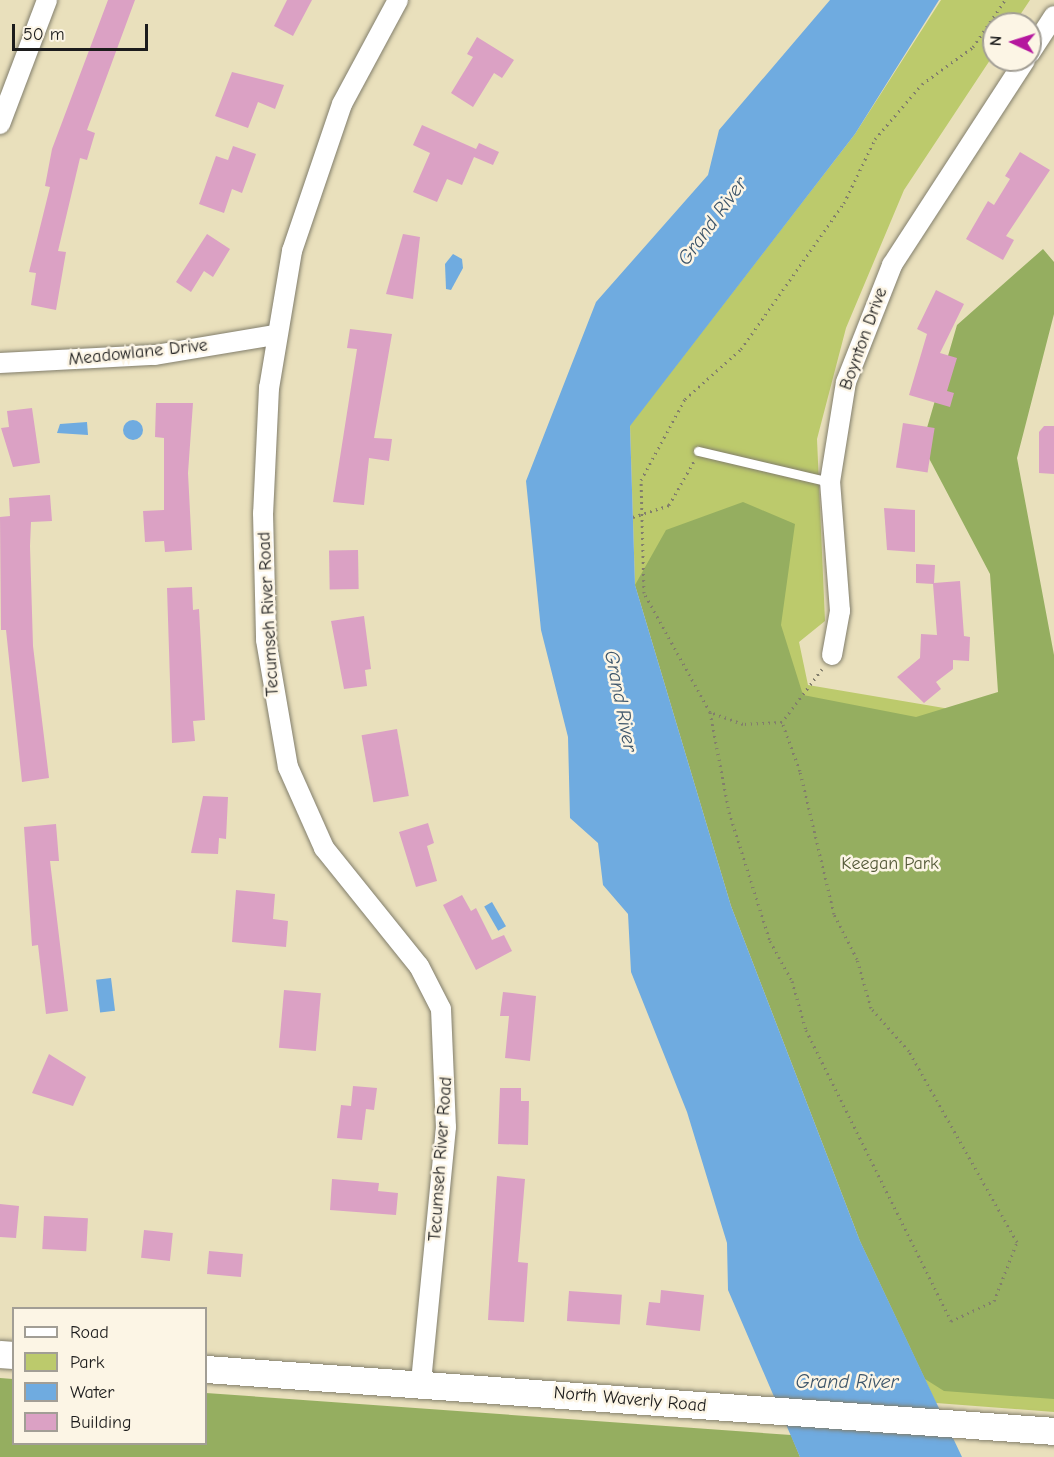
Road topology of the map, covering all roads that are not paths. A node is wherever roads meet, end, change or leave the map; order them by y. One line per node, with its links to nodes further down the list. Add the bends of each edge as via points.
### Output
1 (47, 0): 6 (street)
2 (398, 0): 7 (street, Tecumseh River Road, via 342,104 306,201)
3 (1054, 16): 4 (street)
4 (1042, 34)
5 (1017, 72): 10 (street, Boynton Drive, via 892,265 846,382)
6 (0, 124)
7 (275, 335): 8 (street, Meadowlane Drive, via 155,355); 13 (street, Tecumseh River Road, via 263,513 266,640 280,738 308,821 420,966 444,1028 444,1170)
8 (0, 363)
9 (698, 451): 10 (lane)
10 (830, 482): 11 (street, Boynton Drive, via 840,611)
11 (832, 655)
12 (207, 1369): 13 (main road, North Waverly Road)
13 (421, 1383): 14 (main road, North Waverly Road)
14 (1054, 1431)

